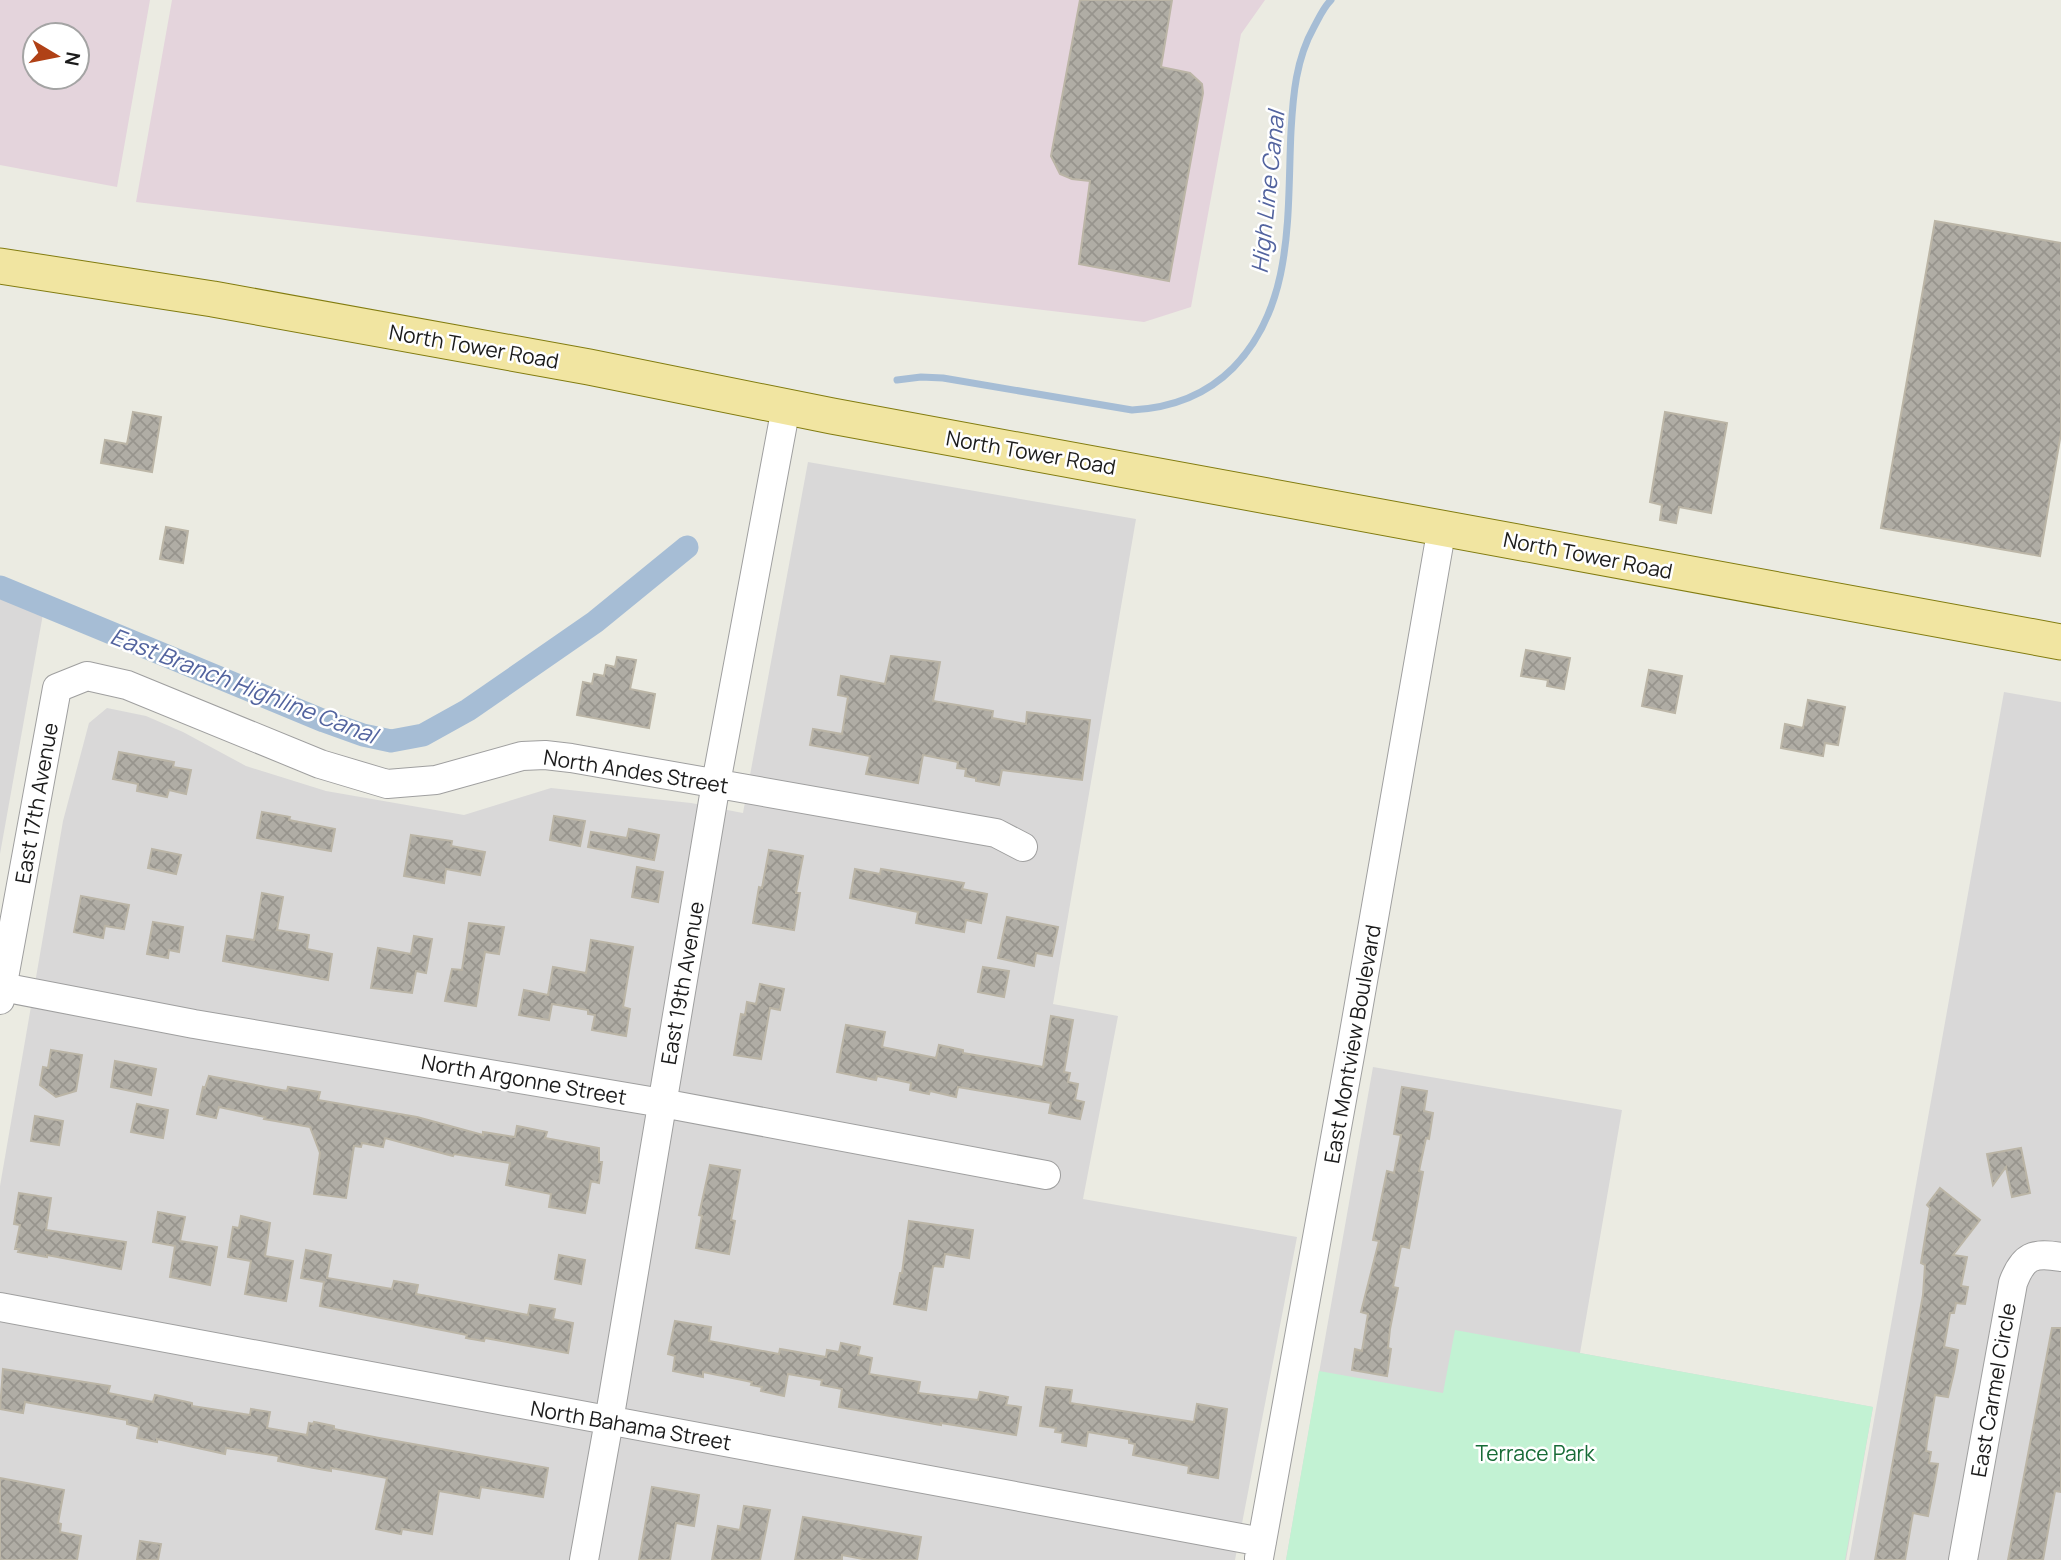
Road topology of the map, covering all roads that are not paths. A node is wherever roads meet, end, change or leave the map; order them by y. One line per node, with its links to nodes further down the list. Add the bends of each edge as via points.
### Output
1 (0, 266): 2 (main road, North Tower Road, via 213,299)
2 (786, 407): 3 (main road, North Tower Road); 6 (street, East 19th Avenue)
3 (1442, 527): 4 (main road, North Tower Road); 15 (street, East Montview Boulevard)
4 (2061, 642)
5 (57, 688): 6 (street, North Andes Street, via 87,676 127,685 320,764 387,784 436,780 522,756 545,755); 8 (street, East 17th Avenue)
6 (716, 783): 7 (street, North Andes Street, via 996,833); 10 (street, East 19th Avenue)
7 (1023, 847)
8 (8, 907): 9 (street, East 17th Avenue)
9 (1, 994): 10 (street, North Argonne Street)
10 (662, 1102): 11 (street, North Argonne Street); 14 (street, East 19th Avenue)
11 (1046, 1175)
12 (2061, 1257): 17 (street, East Carmel Circle, via 2027,1258 2012,1283)
13 (0, 1307): 14 (street, North Bahama Street)
14 (610, 1421): 15 (street, North Bahama Street); 16 (street, East 19th Avenue)
15 (1260, 1551)
16 (584, 1560)
17 (1963, 1560)

